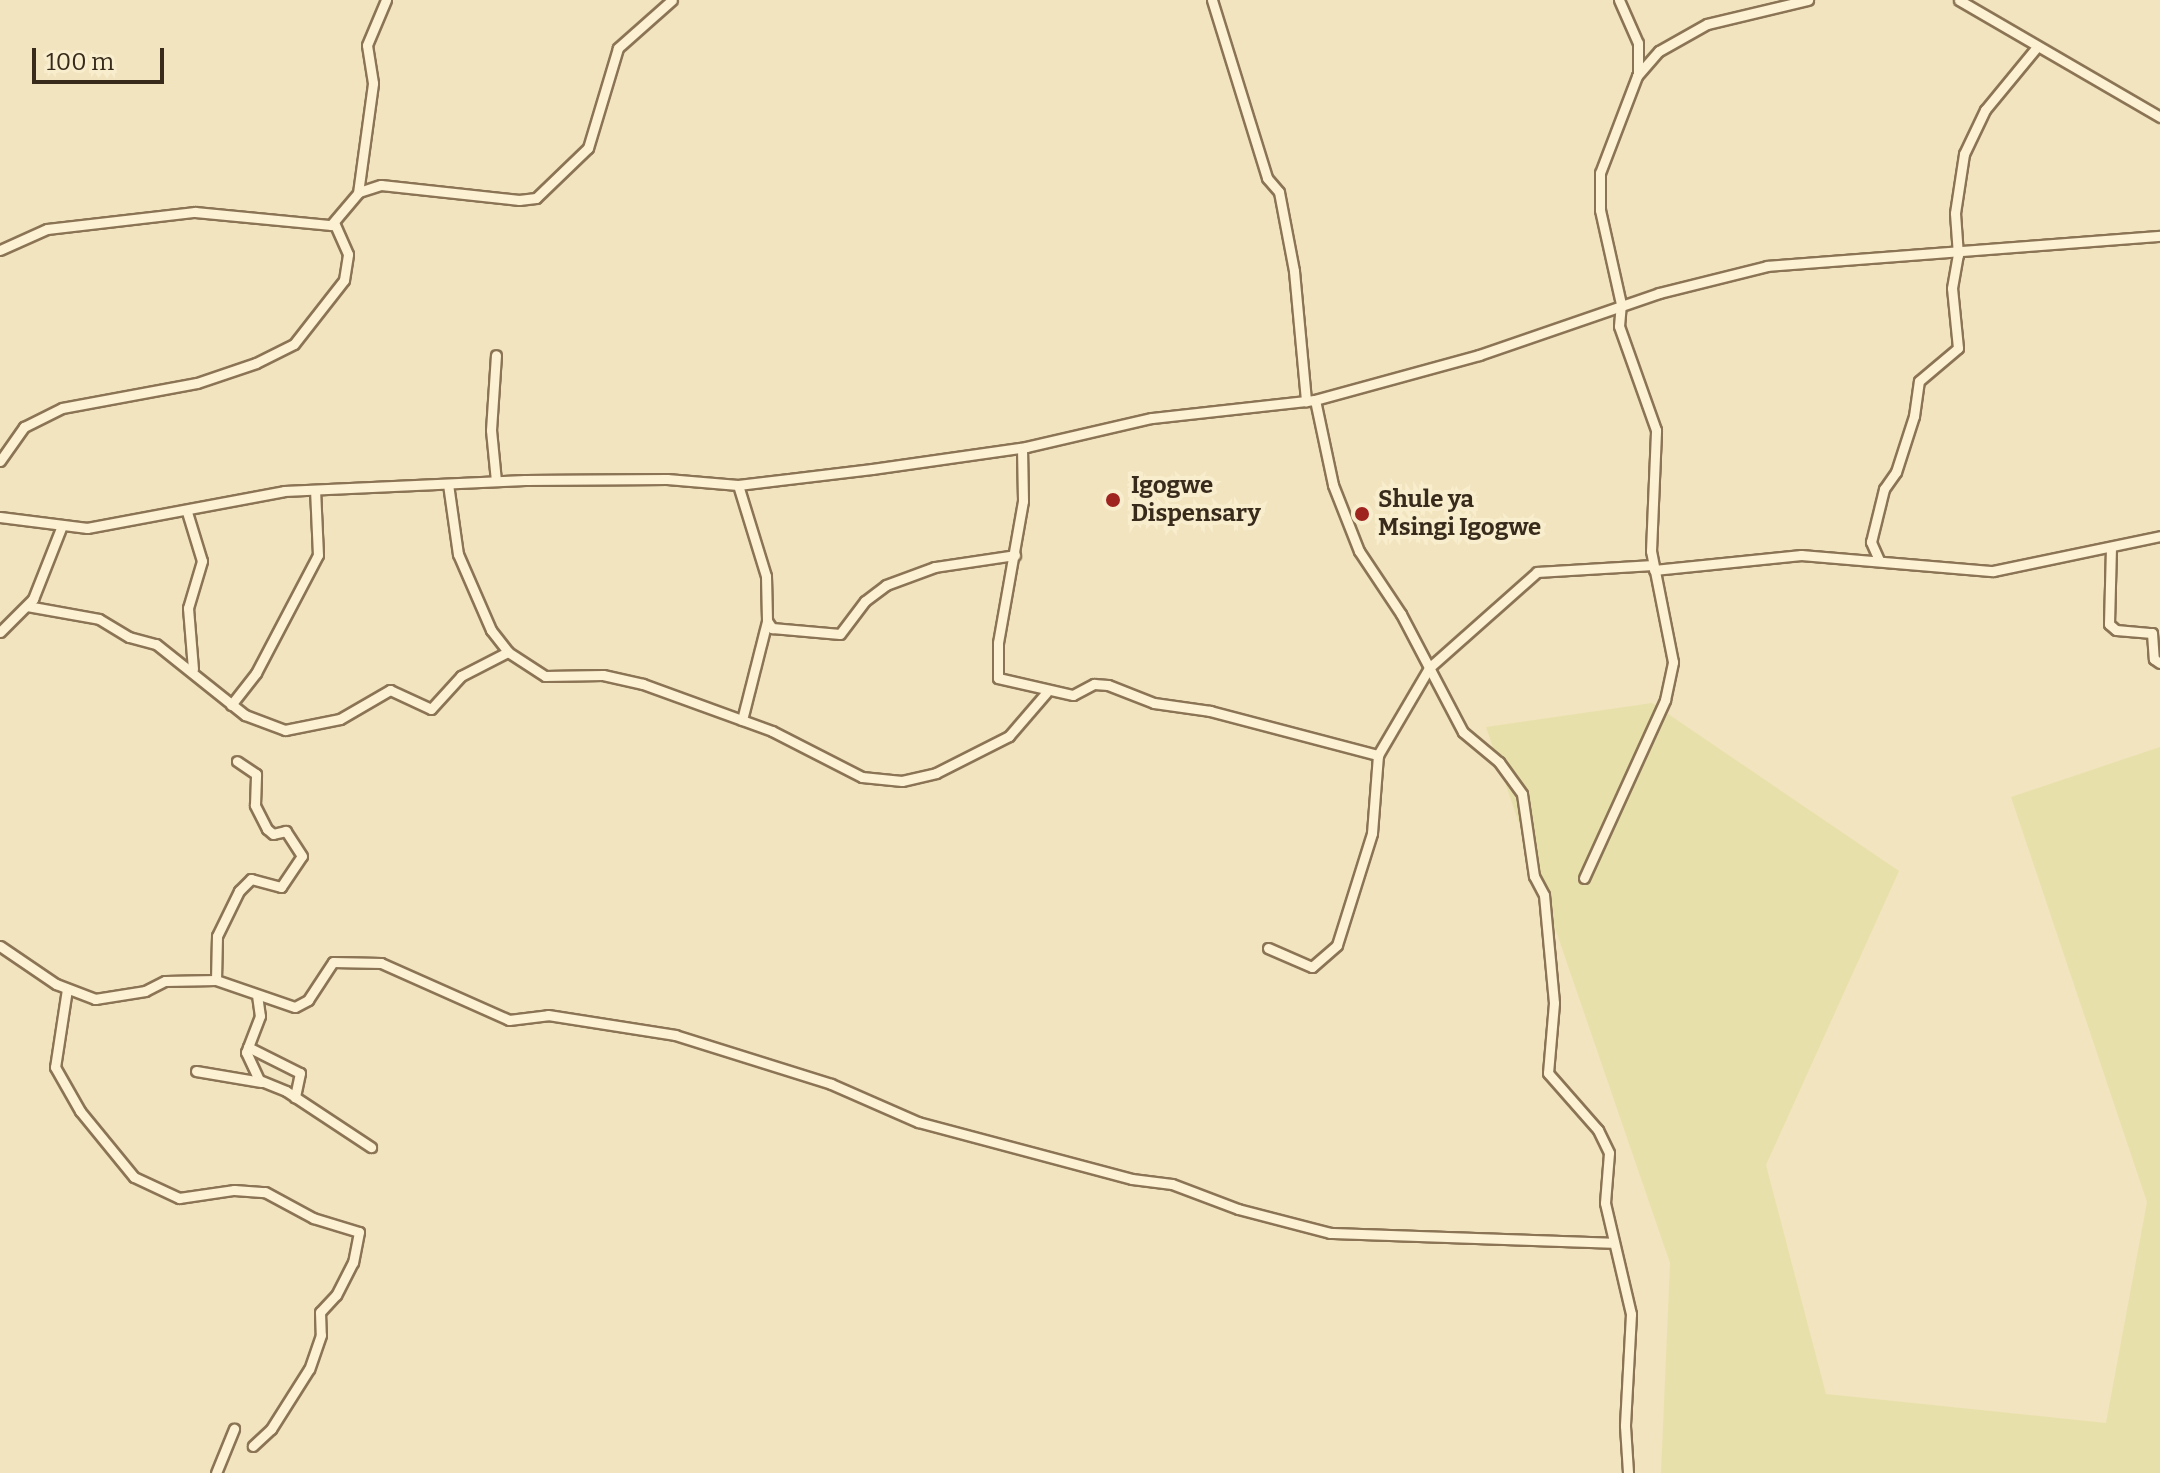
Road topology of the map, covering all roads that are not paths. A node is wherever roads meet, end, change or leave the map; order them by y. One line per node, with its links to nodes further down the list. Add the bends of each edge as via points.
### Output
1 (386, 0): 10 (street, via 367,45 373,83)
2 (672, 0): 10 (street, via 618,48 588,148 536,198 381,185)
3 (1212, 0): 17 (street, via 1267,178 1279,192)
4 (1619, 0): 8 (street, via 1638,43)
5 (1808, 0): 8 (street, via 1688,31 1649,60)
6 (1959, 0): 7 (street)
7 (2037, 47): 9 (street); 14 (street, via 1985,110 1969,139 1955,204)
8 (1637, 76): 15 (street, via 1598,185)
9 (2160, 117)
10 (358, 193): 11 (street)
11 (334, 223): 13 (street, via 321,226 195,212 47,229); 19 (street, via 348,254 344,280 294,344 205,381 66,406 24,427)
12 (2160, 236): 14 (street)
13 (0, 250)
14 (1958, 255): 15 (street, via 1767,266); 30 (street, via 1952,298 1957,353 1919,381 1914,416 1896,472 1884,489 1871,542)
15 (1621, 304): 17 (street, via 1479,355); 31 (street, via 1619,326 1656,430)
16 (496, 355): 20 (street, via 491,430)
17 (1310, 400): 18 (street, via 1130,421); 37 (street, via 1350,533)
18 (1022, 448): 22 (street); 29 (street)
19 (0, 461)
20 (496, 481): 21 (street); 22 (street, via 667,479)
21 (448, 484): 23 (street); 35 (street, via 462,568 491,630)
22 (738, 485): 33 (street, via 766,576)
23 (315, 490): 24 (street, via 263,493); 40 (street, via 318,555 256,673)
24 (187, 512): 26 (street, via 111,526); 38 (street, via 202,561 188,608)
25 (0, 517): 26 (street)
26 (61, 528): 32 (street)
27 (2160, 536): 28 (street)
28 (2111, 547): 30 (street, via 1993,571); 36 (street, via 2109,624 2116,630 2152,633 2154,659)
29 (1015, 555): 33 (street, via 935,567 886,585 865,601 840,634 777,629); 39 (street, via 998,643 998,678)
30 (1879, 560): 31 (street, via 1801,555)
31 (1654, 568): 37 (street, via 1537,572); 44 (street, via 1671,680)
32 (27, 606): 34 (street); 38 (street, via 101,620 129,637 156,644)
33 (767, 621): 41 (street)
34 (0, 632)
35 (508, 652): 40 (street, via 461,676 428,709 390,690 340,719 285,730 264,725); 41 (street, via 545,676 603,675)
36 (2160, 663)
37 (1429, 668): 42 (street, via 1388,730); 55 (street, via 1463,732 1499,762 1522,794 1534,876 1544,895 1554,1003 1548,1073 1606,1143 1605,1203)
38 (193, 669): 40 (street)
39 (1046, 693): 41 (street, via 1009,736 936,773 902,781 862,777); 42 (street, via 1078,695 1094,684 1108,685 1154,703 1210,711)
40 (231, 705)
41 (742, 720)
42 (1378, 755): 46 (street, via 1372,833 1337,945 1312,967)
43 (237, 761): 47 (street, via 256,774 255,805 267,829 273,834 286,831 302,856 281,887 251,879 239,891 217,936)
44 (1584, 878)
45 (0, 946): 48 (street)
46 (1268, 948)
47 (216, 980): 48 (street, via 165,981 145,991 95,999); 49 (street)
48 (67, 989): 57 (street, via 55,1067 80,1111 134,1177 179,1198 234,1190 265,1192 309,1216 359,1232 353,1262 320,1312 321,1335 309,1369 271,1429)
49 (257, 995): 50 (street, via 260,1016); 55 (street, via 295,1007 308,1000 331,962 381,963 509,1020 543,1015 619,1023 701,1041 831,1084 918,1122 1132,1179 1172,1184 1238,1209 1330,1233)
50 (248, 1047): 52 (street); 53 (street, via 300,1073)
51 (196, 1071): 52 (street)
52 (261, 1082): 53 (street)
53 (295, 1097): 54 (street)
54 (371, 1147)
55 (1614, 1243): 59 (street, via 1631,1314)
56 (234, 1429): 58 (street)
57 (253, 1446)
58 (216, 1473)
59 (1628, 1473)

